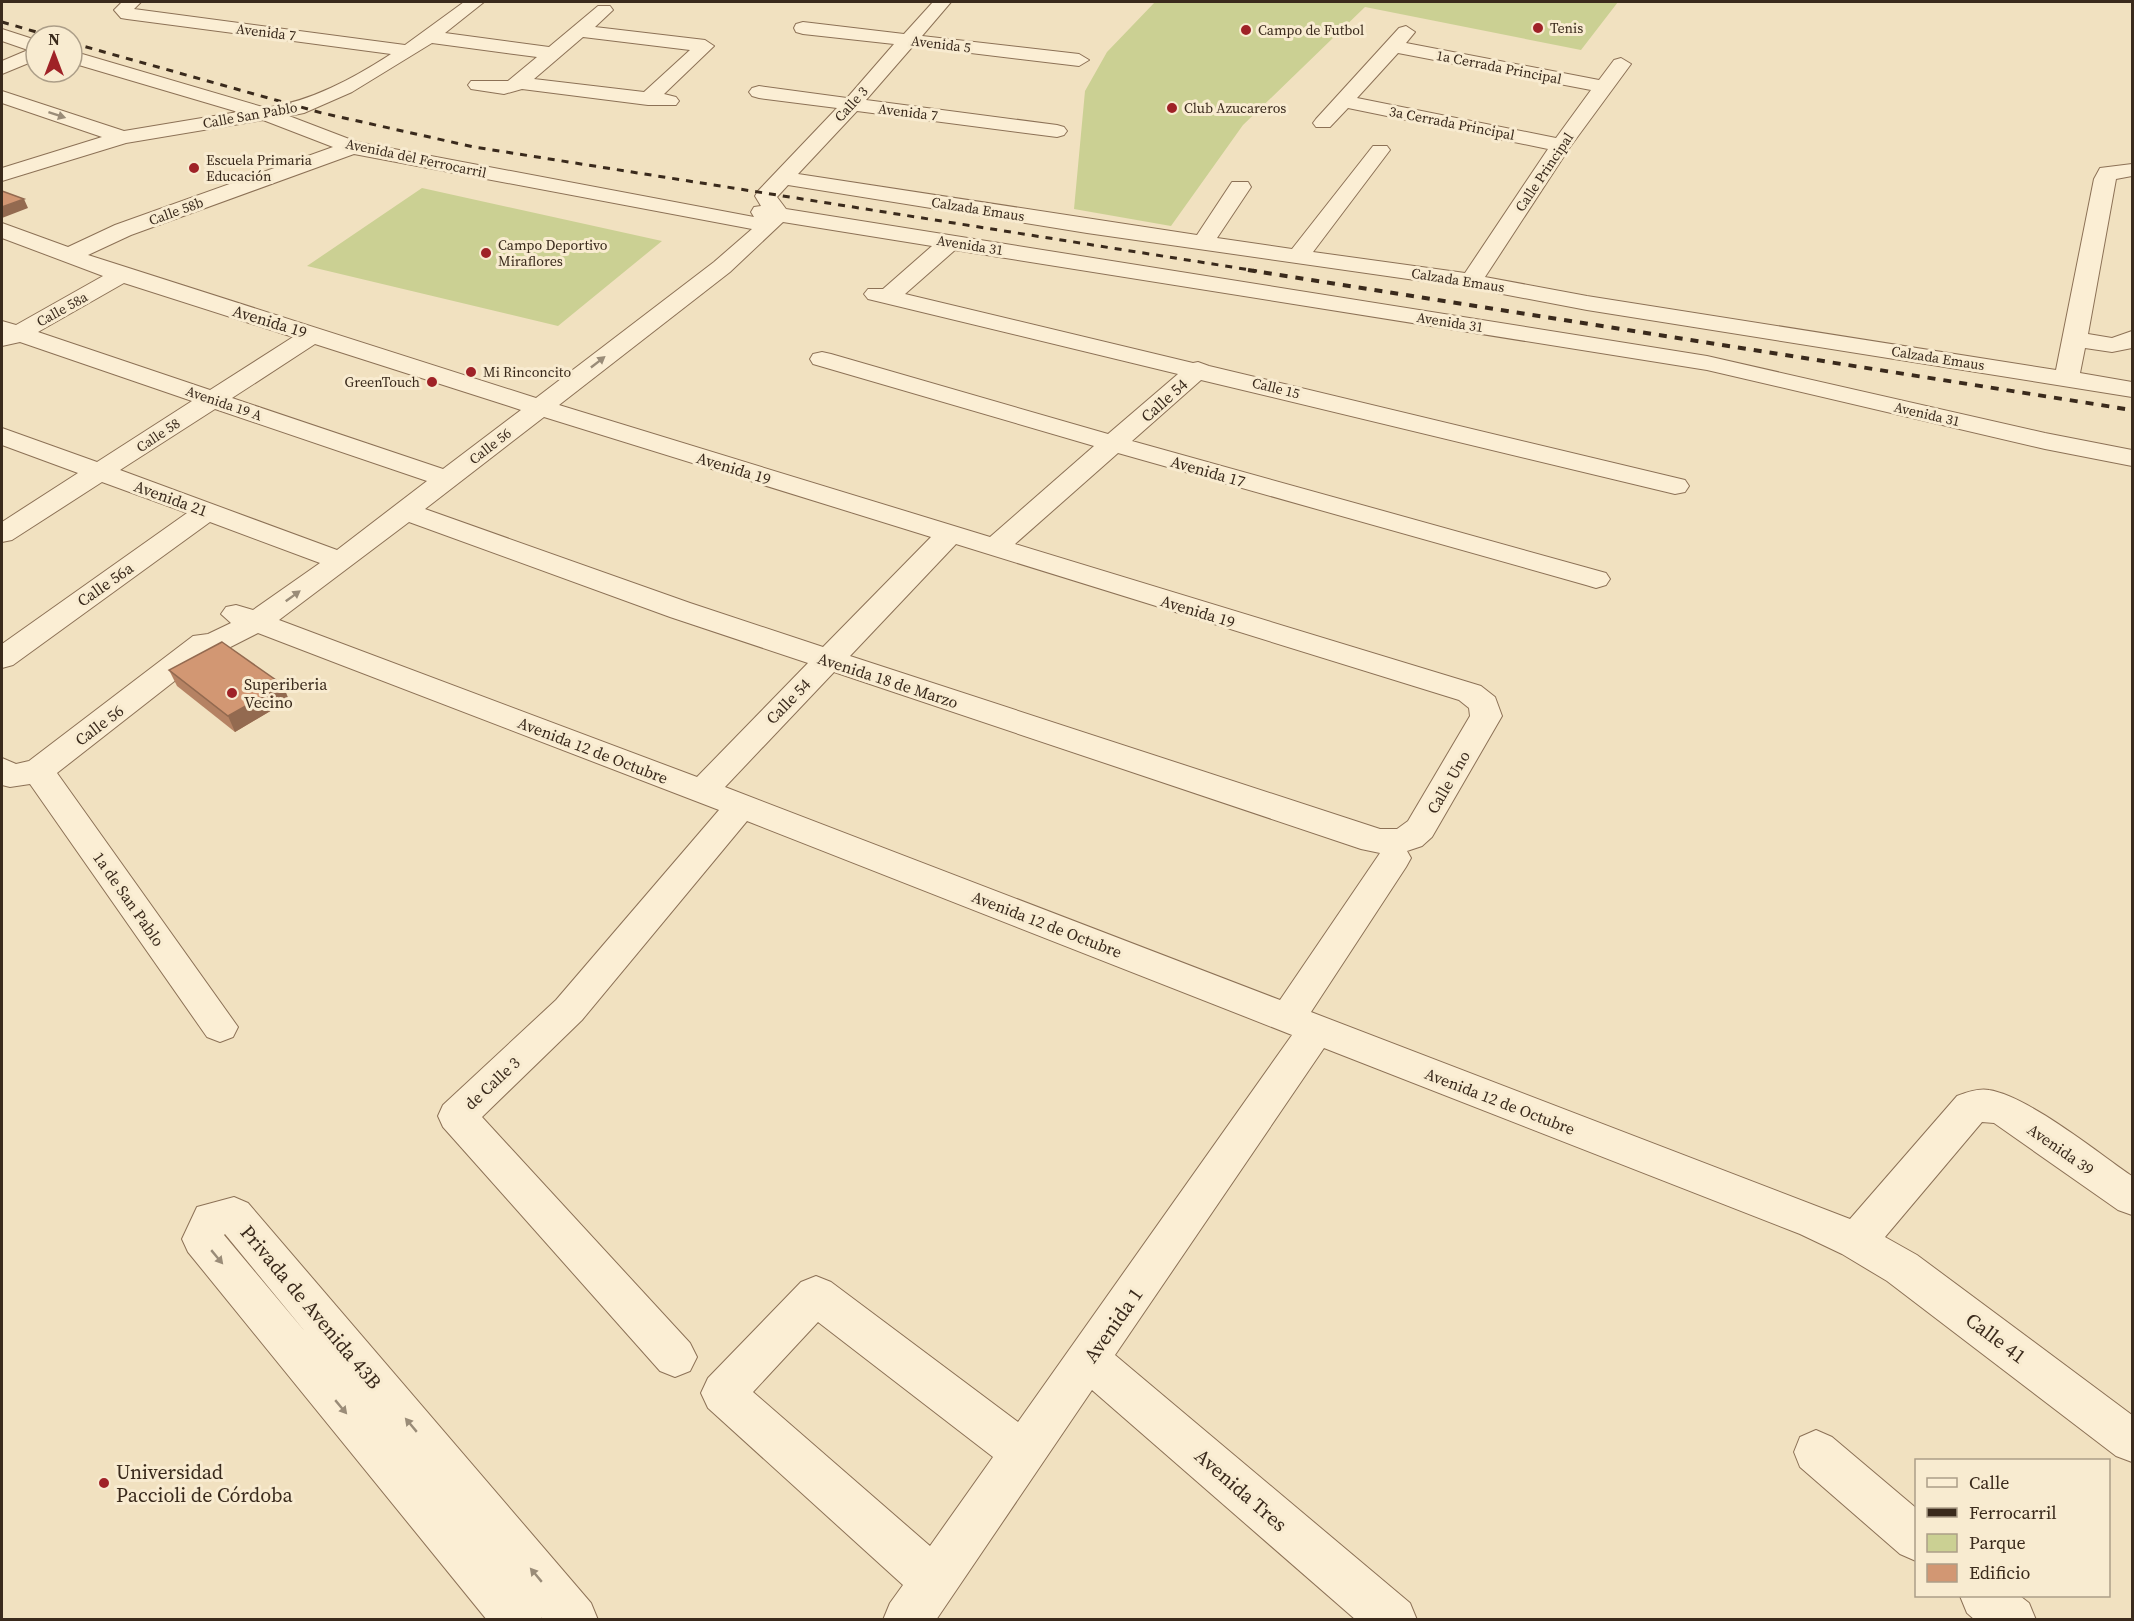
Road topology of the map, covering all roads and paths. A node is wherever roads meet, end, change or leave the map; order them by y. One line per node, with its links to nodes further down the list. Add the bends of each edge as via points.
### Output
1 (475, 2): 8 (street, Calle San Pablo)
2 (942, 2): 9 (street, Calle 3)
3 (128, 6): 11 (street, Avenida 7, via 128,14)
4 (604, 10): 6 (street)
5 (803, 28): 9 (street, Avenida 5)
6 (580, 31): 12 (street); 23 (street, via 705,46)
7 (2, 36): 10 (street)
8 (429, 37): 11 (street, Calle San Pablo); 12 (street)
9 (906, 40): 14 (street, Avenida 5); 25 (street, Calle 3)
10 (24, 42)
11 (410, 51): 27 (street, Calle San Pablo, via 361,81 315,102 297,109)
12 (554, 53): 18 (street)
13 (24, 58): 17 (street)
14 (1079, 60)
15 (84, 61): 27 (street, Avenida del Ferrocarril)
16 (1621, 64): 20 (street, Calle Principal)
17 (2, 68)
18 (519, 83): 19 (street, via 504,88); 23 (street)
19 (478, 85)
20 (1604, 87): 24 (street, 1a Cerrada Principal, via 1400,39); 31 (street, Calle Principal)
21 (759, 92): 25 (street, Avenida 7)
22 (2, 97): 30 (street, one-way to 30)
23 (648, 99): 26 (street, via 676,103)
24 (1343, 101): 28 (street); 31 (street, 3a Cerrada Principal)
25 (851, 105): 29 (street, Avenida 7); 36 (street, Calle 3)
26 (667, 112)
27 (262, 113): 30 (street, Calle San Pablo); 32 (street, Avenida del Ferrocarril)
28 (1323, 123)
29 (1058, 131)
30 (123, 137): 35 (street, Calle San Pablo)
31 (1561, 145): 45 (street, Calle Principal)
32 (352, 147): 38 (street, Avenida del Ferrocarril); 42 (street, Calle 58b, via 123,230)
33 (1380, 150): 43 (street)
34 (2133, 171): 48 (street, via 2114,170 2105,179)
35 (2, 175)
36 (783, 178): 38 (street, Calle 3, via 766,195); 40 (street, Calzada Emaus)
37 (1240, 187): 40 (street)
38 (767, 216): 41 (street, Avenida 31); 55 (street, Calle 56, via 722,267)
39 (2, 230): 42 (street, Avenida 19)
40 (1204, 241): 43 (street, Calzada Emaus)
41 (950, 242): 51 (street, Calle 15, via 882,296); 58 (street, Avenida 31, via 1707,363 2034,439)
42 (69, 255): 44 (street, Avenida 19)
43 (1299, 255): 45 (street, Calzada Emaus)
44 (122, 275): 46 (street, Avenida 19); 47 (street, Calle 58a)
45 (1471, 281): 52 (street, Calzada Emaus)
46 (313, 334): 54 (street, Calle 58); 55 (street, Avenida 19)
47 (7, 335): 54 (street, Avenida 19 A)
48 (2074, 338): 49 (street, via 2113,345); 52 (street)
49 (2133, 338)
50 (822, 359): 57 (street, Avenida 17)
51 (1198, 369): 57 (street, Calle 54); 61 (street, Calle 15)
52 (2067, 378): 53 (street, Calzada Emaus)
53 (2133, 389)
54 (213, 399): 59 (street, Calle 58); 60 (street, Avenida 19 A)
55 (529, 404): 60 (street, Calle 56); 65 (street, Avenida 19)
56 (2, 436): 59 (street, Avenida 21)
57 (1114, 444): 66 (street, Calle 54); 68 (street, Avenida 17)
58 (2133, 458)
59 (102, 472): 62 (street, Avenida 21); 64 (street, Calle 58)
60 (436, 475): 63 (street, Calle 56); 67 (street, Calle 56)
61 (1675, 486)
62 (208, 511): 67 (street, Avenida 21); 70 (street, Calle 56a)
63 (406, 512): 67 (street, Calle 56); 71 (street, Avenida 18 de Marzo)
64 (2, 534)
65 (950, 534): 66 (street, Avenida 19); 71 (street, Calle 54)
66 (994, 548): 72 (street, Avenida 19)
67 (331, 556): 69 (street, Calle 56)
68 (1596, 579)
69 (246, 618): 74 (street, Calle 56); 75 (street, Avenida 12 de Octubre)
70 (2, 658)
71 (828, 660): 75 (street, Calle 54); 77 (street, Avenida 18 de Marzo)
72 (1470, 693): 77 (street, Calle Uno, via 1484,704 1486,716 1420,829 1414,836)
73 (2, 769): 74 (street, via 10,776)
74 (38, 771): 79 (street, 1a de San Pablo)
75 (702, 791): 76 (street, Avenida 12 de Octubre)
76 (741, 807): 78 (street, Avenida 12 de Octubre); 82 (street, de Calle 3, via 569,1010 457,1116)
77 (1383, 849): 78 (street)
78 (1303, 1023): 81 (street, Avenida 12 de Octubre); 83 (street, Avenida 1)
79 (220, 1027)
80 (2133, 1198): 81 (street, Avenida 39, via 2007,1111 1988,1105 1971,1107)
81 (1856, 1241): 84 (street, Calle 41, via 1902,1268)
82 (675, 1357)
83 (1089, 1360): 86 (street, Avenida 1); 93 (street, Avenida Tres)
84 (2133, 1441)
85 (1816, 1452): 87 (street)
86 (1023, 1453): 88 (street, Avenida 1); 88 (street, via 816,1295 723,1393)
87 (1915, 1536)
88 (934, 1581): 92 (street, Avenida 1)
89 (1985, 1597): 94 (street)
90 (518, 1620): 91 (street, Privada de Avenida 43B, one-way to 90, via 234,1215 211,1219 202,1239)
91 (573, 1620)
92 (907, 1620)
93 (1393, 1620)
94 (2012, 1620)

